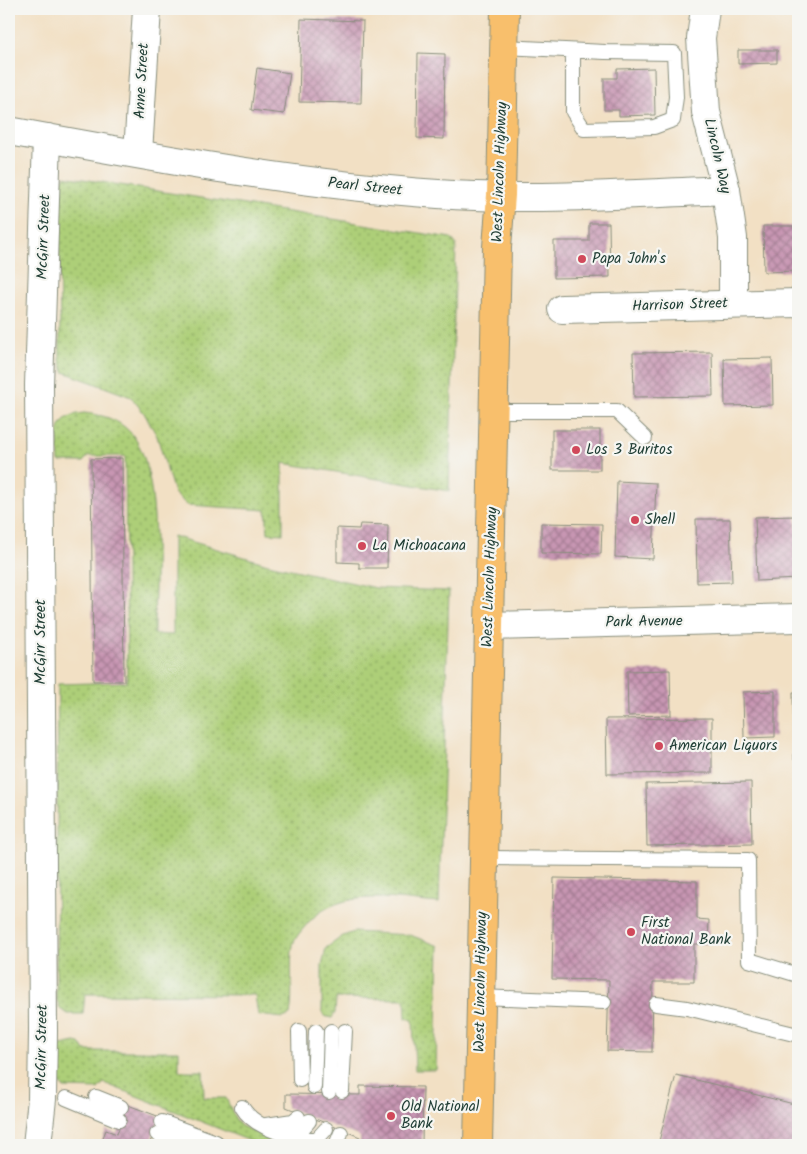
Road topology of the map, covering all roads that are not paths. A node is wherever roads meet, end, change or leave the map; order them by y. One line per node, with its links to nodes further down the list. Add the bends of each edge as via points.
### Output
1 (147, 9): 8 (street, Anne Street)
2 (505, 9): 4 (main road, West Lincoln Highway)
3 (705, 9): 9 (street, Lincoln Way, via 702,38 706,112)
4 (504, 47): 5 (lane); 10 (main road, West Lincoln Highway)
5 (573, 51): 5 (lane, via 674,53 676,97 673,120 654,127 584,129 573,112)
6 (9, 131): 7 (street, Pearl Street)
7 (47, 138): 8 (street, Pearl Street); 38 (street, McGirr Street, via 40,385 43,1031 42,1099)
8 (138, 153): 10 (street, Pearl Street, via 299,181 440,195)
9 (726, 190): 10 (street, Pearl Street, via 549,197); 11 (street, Lincoln Way, via 733,238)
10 (501, 195): 14 (main road, West Lincoln Highway, via 497,248)
11 (733, 303): 12 (street, Harrison Street); 13 (street, Harrison Street)
12 (798, 303)
13 (562, 309)
14 (495, 411): 15 (lane, via 617,411); 17 (main road, West Lincoln Highway)
15 (645, 438)
16 (798, 618): 17 (street, Park Avenue)
17 (489, 626): 18 (main road, West Lincoln Highway)
18 (485, 858): 19 (lane, via 748,860 749,960); 20 (main road, West Lincoln Highway)
19 (798, 975)
20 (481, 997): 21 (lane); 41 (main road, West Lincoln Highway)
21 (604, 1002)
22 (656, 1004): 26 (lane, via 687,1008)
23 (299, 1031): 27 (lane)
24 (316, 1031): 28 (lane)
25 (338, 1031): 29 (lane)
26 (798, 1035)
27 (300, 1080)
28 (314, 1088)
29 (336, 1091)
30 (96, 1097): 31 (lane, via 120,1114)
31 (66, 1098)
32 (242, 1108): 33 (lane)
33 (265, 1126): 35 (lane); 35 (lane, via 304,1119 303,1128)
34 (326, 1129): 36 (lane, via 317,1139)
35 (282, 1132): 36 (lane)
36 (300, 1139): 40 (lane)
37 (216, 1142): 39 (lane, via 159,1128)
38 (37, 1145)
39 (187, 1145)
40 (316, 1145)
41 (478, 1145)

